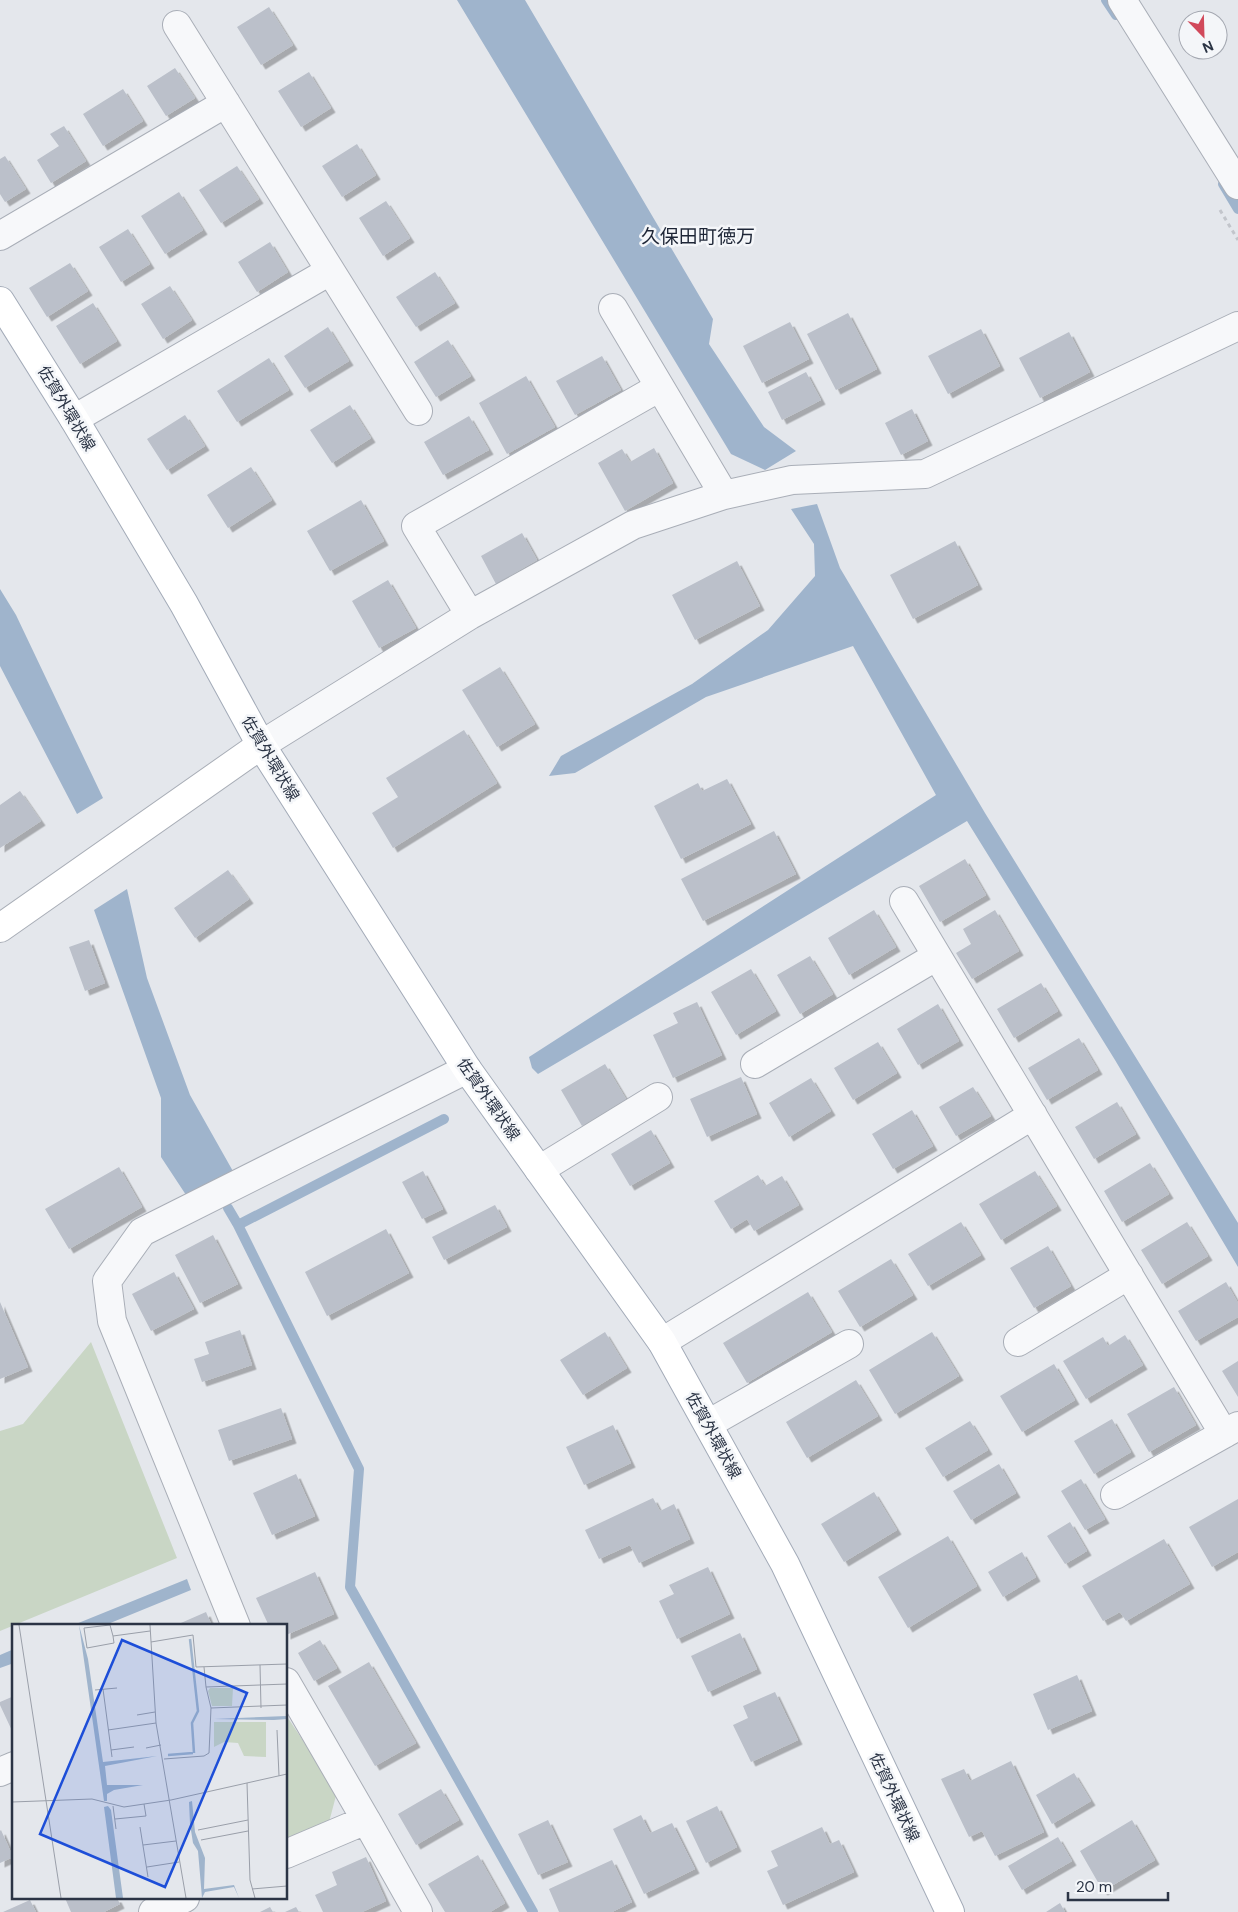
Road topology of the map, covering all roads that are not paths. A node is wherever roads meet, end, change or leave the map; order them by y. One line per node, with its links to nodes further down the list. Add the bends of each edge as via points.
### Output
1 (1122, 0): 4 (street)
2 (178, 25): 3 (street)
3 (226, 103): 5 (street); 6 (street)
4 (1238, 184)
5 (0, 236)
6 (330, 271): 11 (street); 12 (street)
7 (0, 301): 12 (main road, 佐賀外環状線)
8 (613, 308): 10 (street)
9 (1238, 326): 13 (street, via 925,474 792,480)
10 (660, 387): 13 (street); 14 (street, via 416,526)
11 (418, 410)
12 (74, 419): 15 (main road, 佐賀外環状線, via 184,604)
13 (724, 495): 14 (street, via 633,525)
14 (470, 615): 15 (street)
15 (261, 745): 17 (main road); 20 (main road, 佐賀外環状線)
16 (904, 901): 18 (street)
17 (0, 928)
18 (937, 956): 19 (street); 22 (street)
19 (755, 1064)
20 (467, 1069): 23 (main road, 佐賀外環状線); 31 (street, via 142,1232 107,1281 112,1321)
21 (658, 1097): 23 (street)
22 (1033, 1114): 24 (street); 25 (street)
23 (539, 1170): 25 (main road, 佐賀外環状線)
24 (1129, 1275): 26 (street); 29 (street)
25 (662, 1342): 28 (main road, 佐賀外環状線)
26 (1018, 1342)
27 (849, 1344): 28 (street)
28 (708, 1424): 40 (main road, 佐賀外環状線, via 785,1564)
29 (1231, 1430): 30 (street)
30 (1115, 1495)
31 (235, 1624)
32 (288, 1685): 35 (street)
33 (12, 1767): 34 (street)
34 (0, 1772)
35 (366, 1820): 36 (street); 39 (street)
36 (288, 1853)
37 (180, 1900): 38 (street)
38 (153, 1912)
39 (418, 1912)
40 (950, 1912)

